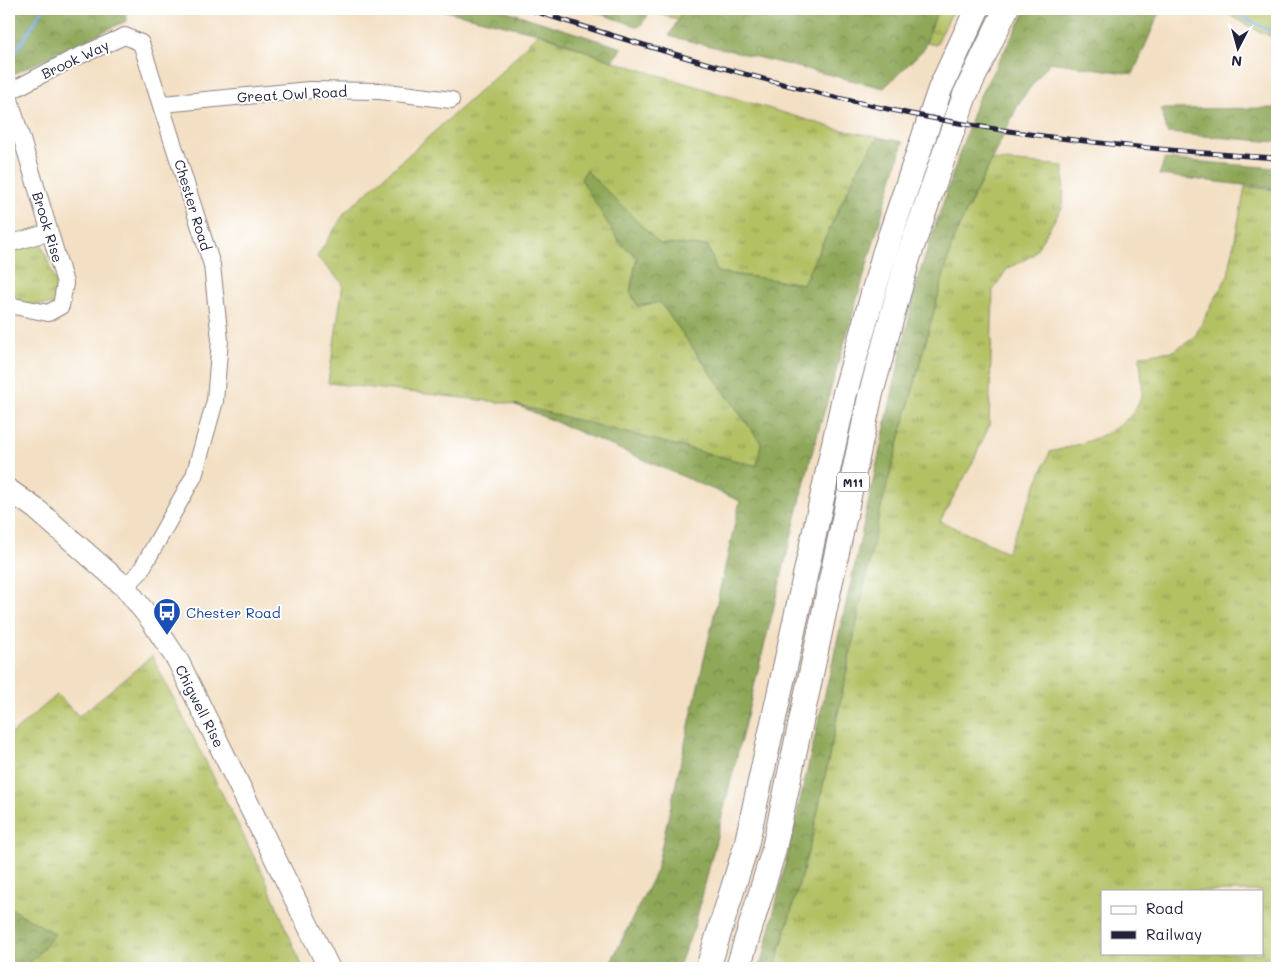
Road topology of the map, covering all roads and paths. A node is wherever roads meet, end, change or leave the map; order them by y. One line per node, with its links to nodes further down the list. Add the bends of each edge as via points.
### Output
1 (977, 9): 14 (highway, M11, via 940,88 885,250 845,393 746,846)
2 (1006, 9): 15 (highway, M11, via 965,95 908,258 870,397 773,853)
3 (142, 43): 4 (street, Brook Way, via 125,36); 7 (street, Chester Road)
4 (9, 92)
5 (9, 96): 8 (street, Brook Rise)
6 (451, 100): 7 (street, Great Owl Road, via 380,91 309,90)
7 (163, 104): 12 (street, Chester Road, via 212,265 220,340 215,401 194,476 154,550 140,572)
8 (49, 232): 9 (street); 10 (street, Brook Rise, via 65,283 61,306 48,313)
9 (9, 244)
10 (9, 305)
11 (9, 490): 12 (main road, Chigwell Rise, via 36,509)
12 (125, 587): 13 (main road, Chigwell Rise, via 178,661)
13 (329, 968)
14 (708, 968)
15 (738, 968)

